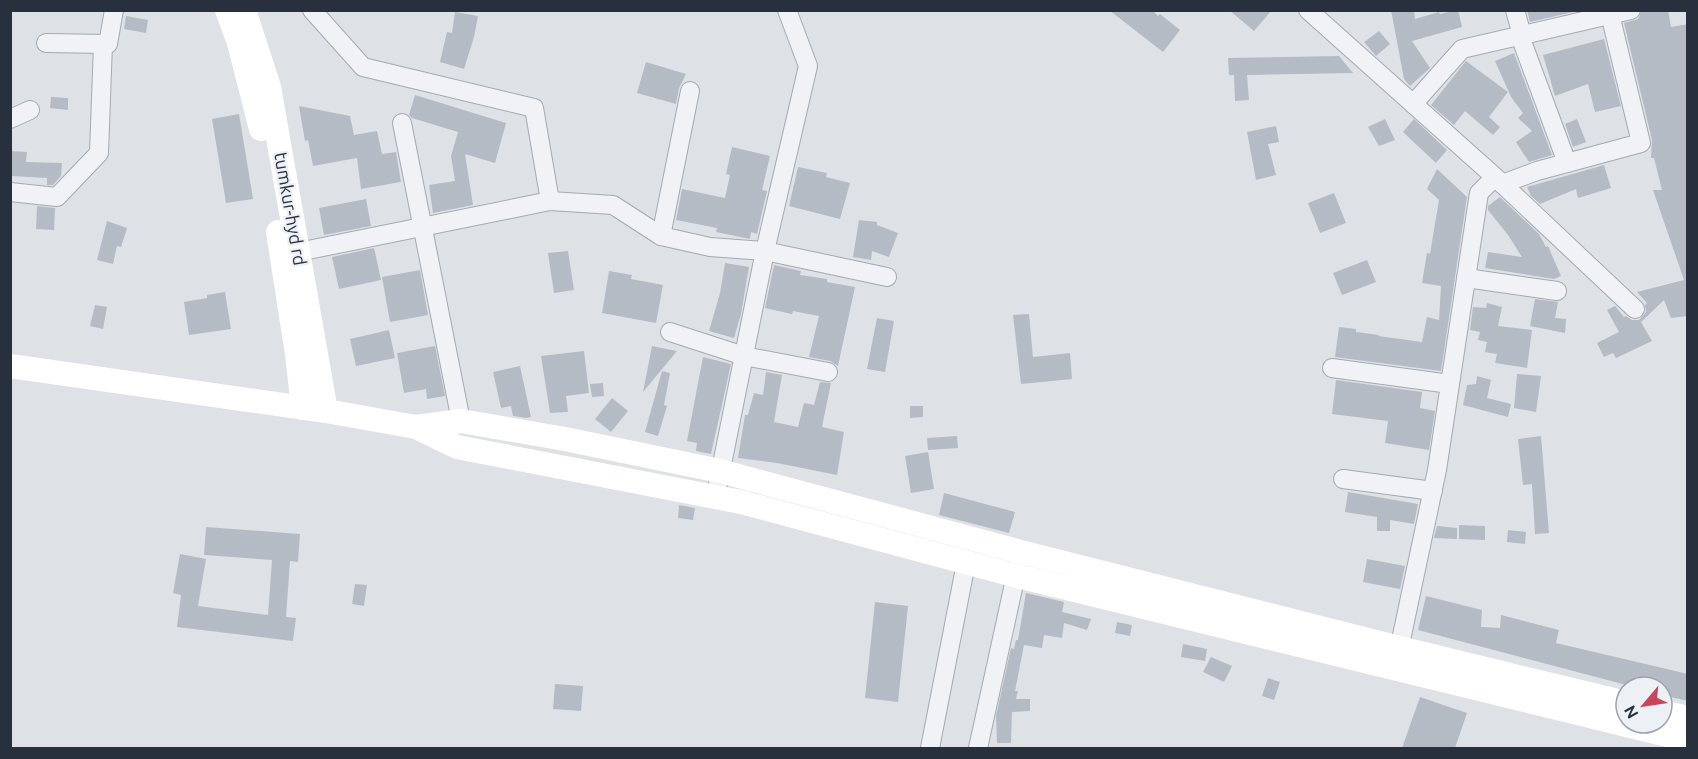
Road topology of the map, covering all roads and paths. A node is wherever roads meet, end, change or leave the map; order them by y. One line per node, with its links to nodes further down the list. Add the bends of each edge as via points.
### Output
1 (114, 10): 12 (street, via 108,44)
2 (227, 10): 36 (main road, via 261,127 297,354)
3 (244, 10): 25 (main road, tumkur-hyd rd, via 269,87)
4 (312, 10): 21 (street, via 363,67 534,108)
5 (787, 10): 24 (street, via 808,66)
6 (1308, 10): 14 (street)
7 (1515, 10): 10 (street)
8 (1631, 10): 9 (street)
9 (1609, 13): 10 (street); 18 (street, via 1641,143)
10 (1521, 35): 14 (street, via 1462,49); 18 (street)
11 (46, 43): 12 (street)
12 (103, 44): 20 (street, via 99,153 57,197)
13 (690, 91): 23 (street)
14 (1413, 104): 19 (street)
15 (30, 110): 16 (street)
16 (10, 119)
17 (402, 123): 22 (street)
18 (1567, 163): 19 (street)
19 (1499, 181): 27 (street, via 1479,192); 29 (street)
20 (10, 192)
21 (549, 201): 22 (street); 23 (street, via 613,205)
22 (422, 227): 25 (street); 37 (street)
23 (661, 236): 24 (street, via 710,247)
24 (765, 251): 26 (street); 31 (street)
25 (298, 252): 36 (main road, tumkur-hyd rd)
26 (887, 277)
27 (1466, 278): 28 (street); 35 (street)
28 (1557, 291)
29 (1635, 309)
30 (670, 332): 31 (street)
31 (744, 356): 34 (street); 39 (street)
32 (10, 366): 36 (main road)
33 (1332, 368): 35 (street)
34 (828, 372)
35 (1450, 384): 41 (street)
36 (315, 409): 38 (main road)
37 (460, 421): 38 (main road); 39 (main road)
38 (416, 427): 42 (main road, via 457,447)
39 (720, 471): 42 (street); 43 (main road)
40 (1343, 479): 41 (street)
41 (1433, 491): 46 (street)
42 (716, 497): 44 (main road)
43 (1022, 552): 45 (street); 46 (main road)
44 (966, 563): 45 (main road); 49 (street)
45 (1017, 576): 46 (main road); 50 (street)
46 (1397, 659): 47 (main road); 48 (main road)
47 (1614, 701)
48 (1688, 740)
49 (930, 748)
50 (978, 748)

